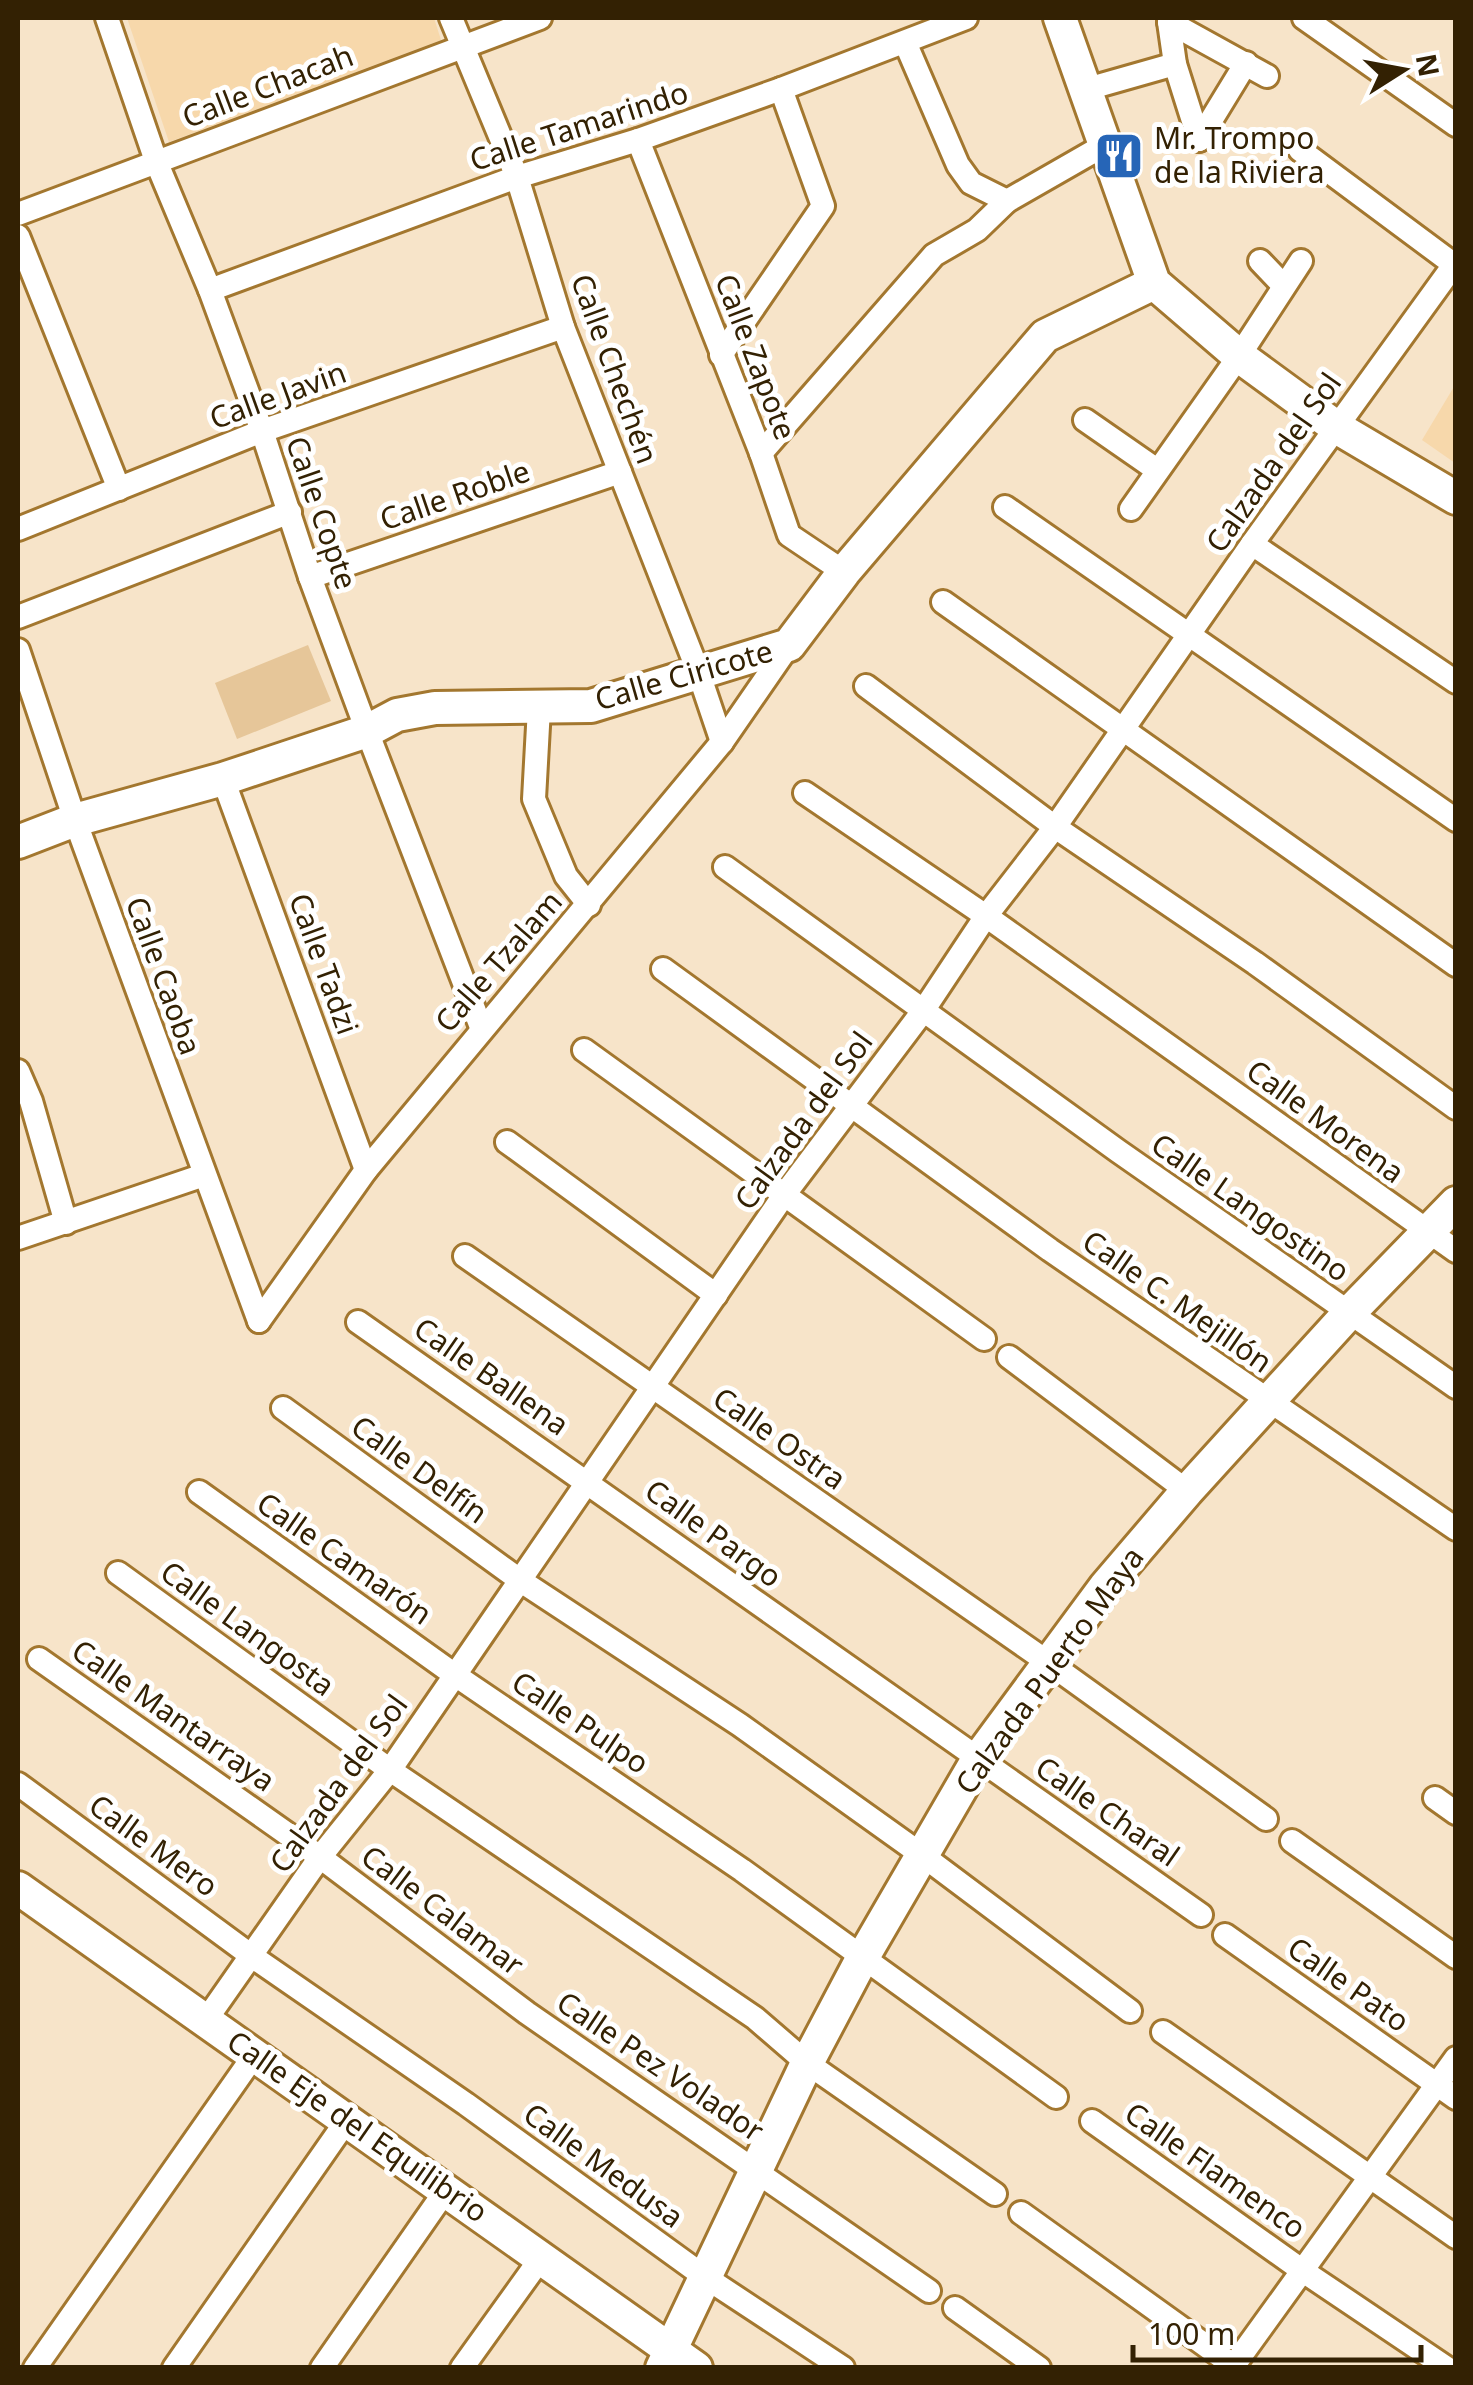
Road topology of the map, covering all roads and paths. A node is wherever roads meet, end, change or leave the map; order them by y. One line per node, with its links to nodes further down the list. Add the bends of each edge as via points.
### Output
1 (107, 18): 18 (street, Calle Copte)
2 (451, 18): 8 (street, Calle Chechén)
3 (540, 18): 8 (street, Calle Chacah)
4 (966, 18): 7 (street, Calle Tamarindo)
5 (1060, 18): 13 (street)
6 (1304, 18): 14 (street)
7 (905, 42): 12 (street, Calle Tamarindo); 20 (street, via 958,165 971,183)
8 (461, 46): 18 (street, Calle Chacah); 19 (street, Calle Chechén)
9 (1174, 64): 10 (street, via 1169,22); 10 (street, via 1199,140); 13 (street)
10 (1246, 64): 11 (street)
11 (1267, 76)
12 (781, 89): 15 (street, Calle Tamarindo); 30 (street, via 824,206)
13 (1087, 90): 16 (street)
14 (1456, 125)
15 (638, 140): 19 (street, Calle Tamarindo); 30 (street, Calle Zapote)
16 (1104, 146): 20 (street); 26 (street)
17 (1300, 150): 25 (street)
18 (156, 161): 21 (street, Calle Chacah); 28 (street, Calle Copte)
19 (517, 177): 28 (street, Calle Tamarindo); 29 (street, Calle Chechén)
20 (1007, 200): 35 (street, via 977,230 934,255)
21 (18, 214)
22 (18, 236): 38 (street)
23 (1300, 260): 27 (street)
24 (1260, 261): 27 (street)
25 (1455, 264): 33 (street, Calzada del Sol)
26 (1154, 284): 31 (street); 45 (street, Calle Ciricote, via 1045,336)
27 (1282, 284): 31 (street)
28 (210, 290): 34 (street, Calle Copte)
29 (563, 327): 34 (street, Calle Javin); 37 (street, Calle Chechén)
30 (721, 355): 35 (street, Calle Zapote)
31 (1239, 356): 33 (street); 36 (street)
32 (1086, 420): 36 (street)
33 (1336, 427): 39 (street); 44 (street, Calzada del Sol)
34 (262, 432): 38 (street, Calle Javin); 42 (street, Calle Copte)
35 (760, 452): 45 (street, Calle Zapote, via 788,535)
36 (1156, 470): 41 (street)
37 (620, 472): 46 (street, Calle Roble); 52 (street, Calle Chechén)
38 (119, 489): 43 (street, Calle Javin)
39 (1456, 498)
40 (1004, 507): 49 (street)
41 (1132, 509)
42 (290, 512): 46 (street, Calle Copte); 48 (street)
43 (18, 529)
44 (1252, 544): 49 (street, Calzada del Sol); 53 (street)
45 (844, 572): 50 (street, Calle Ciricote)
46 (310, 577): 57 (street, Calle Copte)
47 (944, 602): 56 (street)
48 (18, 617)
49 (1189, 637): 56 (street, Calzada del Sol); 62 (street)
50 (790, 645): 52 (street, Calle Ciricote); 58 (street, Calle Tzalam)
51 (18, 650): 61 (street, Calle Caoba)
52 (698, 671): 55 (street, Calle Ciricote, via 590,706); 58 (street, Calle Chechén)
53 (1456, 682)
54 (866, 686): 63 (street)
55 (540, 708): 57 (street, Calle Ciricote, via 435,708 397,714); 66 (street, via 534,800 566,876)
56 (1123, 730): 63 (street, Calzada del Sol); 68 (street)
57 (367, 731): 59 (street, Calle Ciricote); 71 (street, Calle Copte)
58 (722, 742): 66 (street, Calle Tzalam)
59 (223, 779): 61 (street, Calle Ciricote); 77 (street, Calle Tadzi)
60 (805, 794): 67 (street, Calle Morena)
61 (74, 820): 64 (street, Calle Ciricote); 78 (street, Calle Caoba)
62 (1456, 820)
63 (1055, 827): 67 (street, Calzada del Sol); 75 (street)
64 (18, 842)
65 (725, 867): 70 (street, Calle Langostino)
66 (589, 904): 71 (street, Calle Tzalam)
67 (986, 916): 70 (street, Calzada del Sol); 82 (street, Calle Morena)
68 (1456, 965)
69 (662, 969): 74 (street, Calle C. Mejillón)
70 (923, 1011): 74 (street, Calzada del Sol); 87 (street, Calle Langostino)
71 (481, 1027): 77 (street, Calle Tzalam)
72 (584, 1050): 79 (street)
73 (18, 1071): 81 (street)
74 (851, 1106): 79 (street, Calzada del Sol); 94 (street, Calle C. Mejillón)
75 (1456, 1108)
76 (507, 1142): 86 (street)
77 (366, 1170): 88 (street, Calle Tzalam)
78 (204, 1175): 81 (street); 88 (street, Calle Caoba)
79 (784, 1195): 86 (street, Calzada del Sol); 90 (street)
80 (1456, 1204): 82 (street, Calzada Puerto Maya)
81 (66, 1223): 83 (street)
82 (1427, 1232): 84 (street, Calle Morena); 87 (street, Calzada Puerto Maya)
83 (18, 1238)
84 (1456, 1252)
85 (465, 1256): 92 (street, Calle Ostra)
86 (716, 1294): 92 (street, Calzada del Sol)
87 (1348, 1314): 93 (street, Calle Langostino); 94 (street, Calzada Puerto Maya)
88 (259, 1321)
89 (358, 1322): 96 (street, Calle Ballena)
90 (984, 1339)
91 (1010, 1357): 97 (street)
92 (652, 1388): 96 (street, Calzada del Sol); 103 (street, Calle Ostra)
93 (1456, 1388)
94 (1270, 1404): 97 (street, Calzada Puerto Maya); 99 (street, Calle C. Mejillón)
95 (283, 1408): 101 (street, Calle Delfín)
96 (590, 1482): 101 (street, Calzada del Sol); 105 (street, Calle Pargo)
97 (1187, 1491): 103 (street, Calzada Puerto Maya)
98 (198, 1492): 104 (street, Calle Camarón)
99 (1456, 1528)
100 (118, 1572): 106 (street, Calle Langosta)
101 (521, 1581): 104 (street, Calzada del Sol); 112 (street, Calle Delfín)
102 (39, 1658): 113 (street, Calle Mantarraya)
103 (1049, 1663): 105 (street, Calzada Puerto Maya); 110 (street, Calle Ostra)
104 (455, 1674): 106 (street, Calzada del Sol); 118 (street, Calle Pulpo)
105 (978, 1758): 112 (street, Calzada Puerto Maya); 115 (street, Calle Charal)
106 (390, 1770): 113 (street, Calzada del Sol); 126 (street, Calle Langosta, via 755,2018)
107 (18, 1784): 117 (street, Calle Mero)
108 (1435, 1798): 109 (street)
109 (1456, 1813)
110 (1266, 1819)
111 (1292, 1841): 119 (street)
112 (922, 1855): 118 (street, Calzada Puerto Maya); 120 (street, Calle Delfín)
113 (320, 1857): 117 (street, Calzada del Sol); 121 (street, Calle Calamar)
114 (18, 1888): 122 (street, Calle Eje del Equilibrio)
115 (1201, 1915)
116 (1225, 1935): 127 (street, Calle Pato)
117 (253, 1957): 122 (street, Calzada del Sol); 129 (street, Calle Mero)
118 (863, 1957): 126 (street, Calzada Puerto Maya); 128 (street, Calle Pulpo)
119 (1456, 1957)
120 (1130, 2011)
121 (527, 2013): 132 (street, Calle Pez Volador)
122 (206, 2020): 124 (street, Calle Eje del Equilibrio)
123 (1163, 2032): 133 (street)
124 (254, 2054): 130 (street, Calle Eje del Equilibrio); 145 (street)
125 (1456, 2058): 127 (street)
126 (807, 2063): 132 (street, Calzada Puerto Maya); 135 (street, Calle Langosta)
127 (1446, 2091): 133 (street)
128 (1056, 2097)
129 (466, 2104): 140 (street, Calle Medusa)
130 (347, 2120): 134 (street, Calle Eje del Equilibrio); 146 (street)
131 (1092, 2121): 139 (street, Calle Flamenco)
132 (758, 2170): 140 (street, Calzada Puerto Maya); 141 (street, Calle Pez Volador)
133 (1368, 2177): 137 (street); 139 (street)
134 (446, 2190): 138 (street, Calle Eje del Equilibrio); 147 (street)
135 (995, 2194)
136 (1021, 2213): 144 (street)
137 (1456, 2238)
138 (541, 2258): 143 (street, Calle Eje del Equilibrio); 148 (street)
139 (1303, 2271): 144 (street); 151 (street, Calle Flamenco)
140 (705, 2277): 143 (street, Calzada Puerto Maya); 149 (street, Calle Medusa)
141 (929, 2291)
142 (956, 2308): 150 (street)
143 (677, 2362)
144 (1234, 2367)
145 (35, 2368)
146 (174, 2368)
147 (322, 2368)
148 (462, 2368)
149 (843, 2368)
150 (1040, 2368)
151 (1447, 2368)

